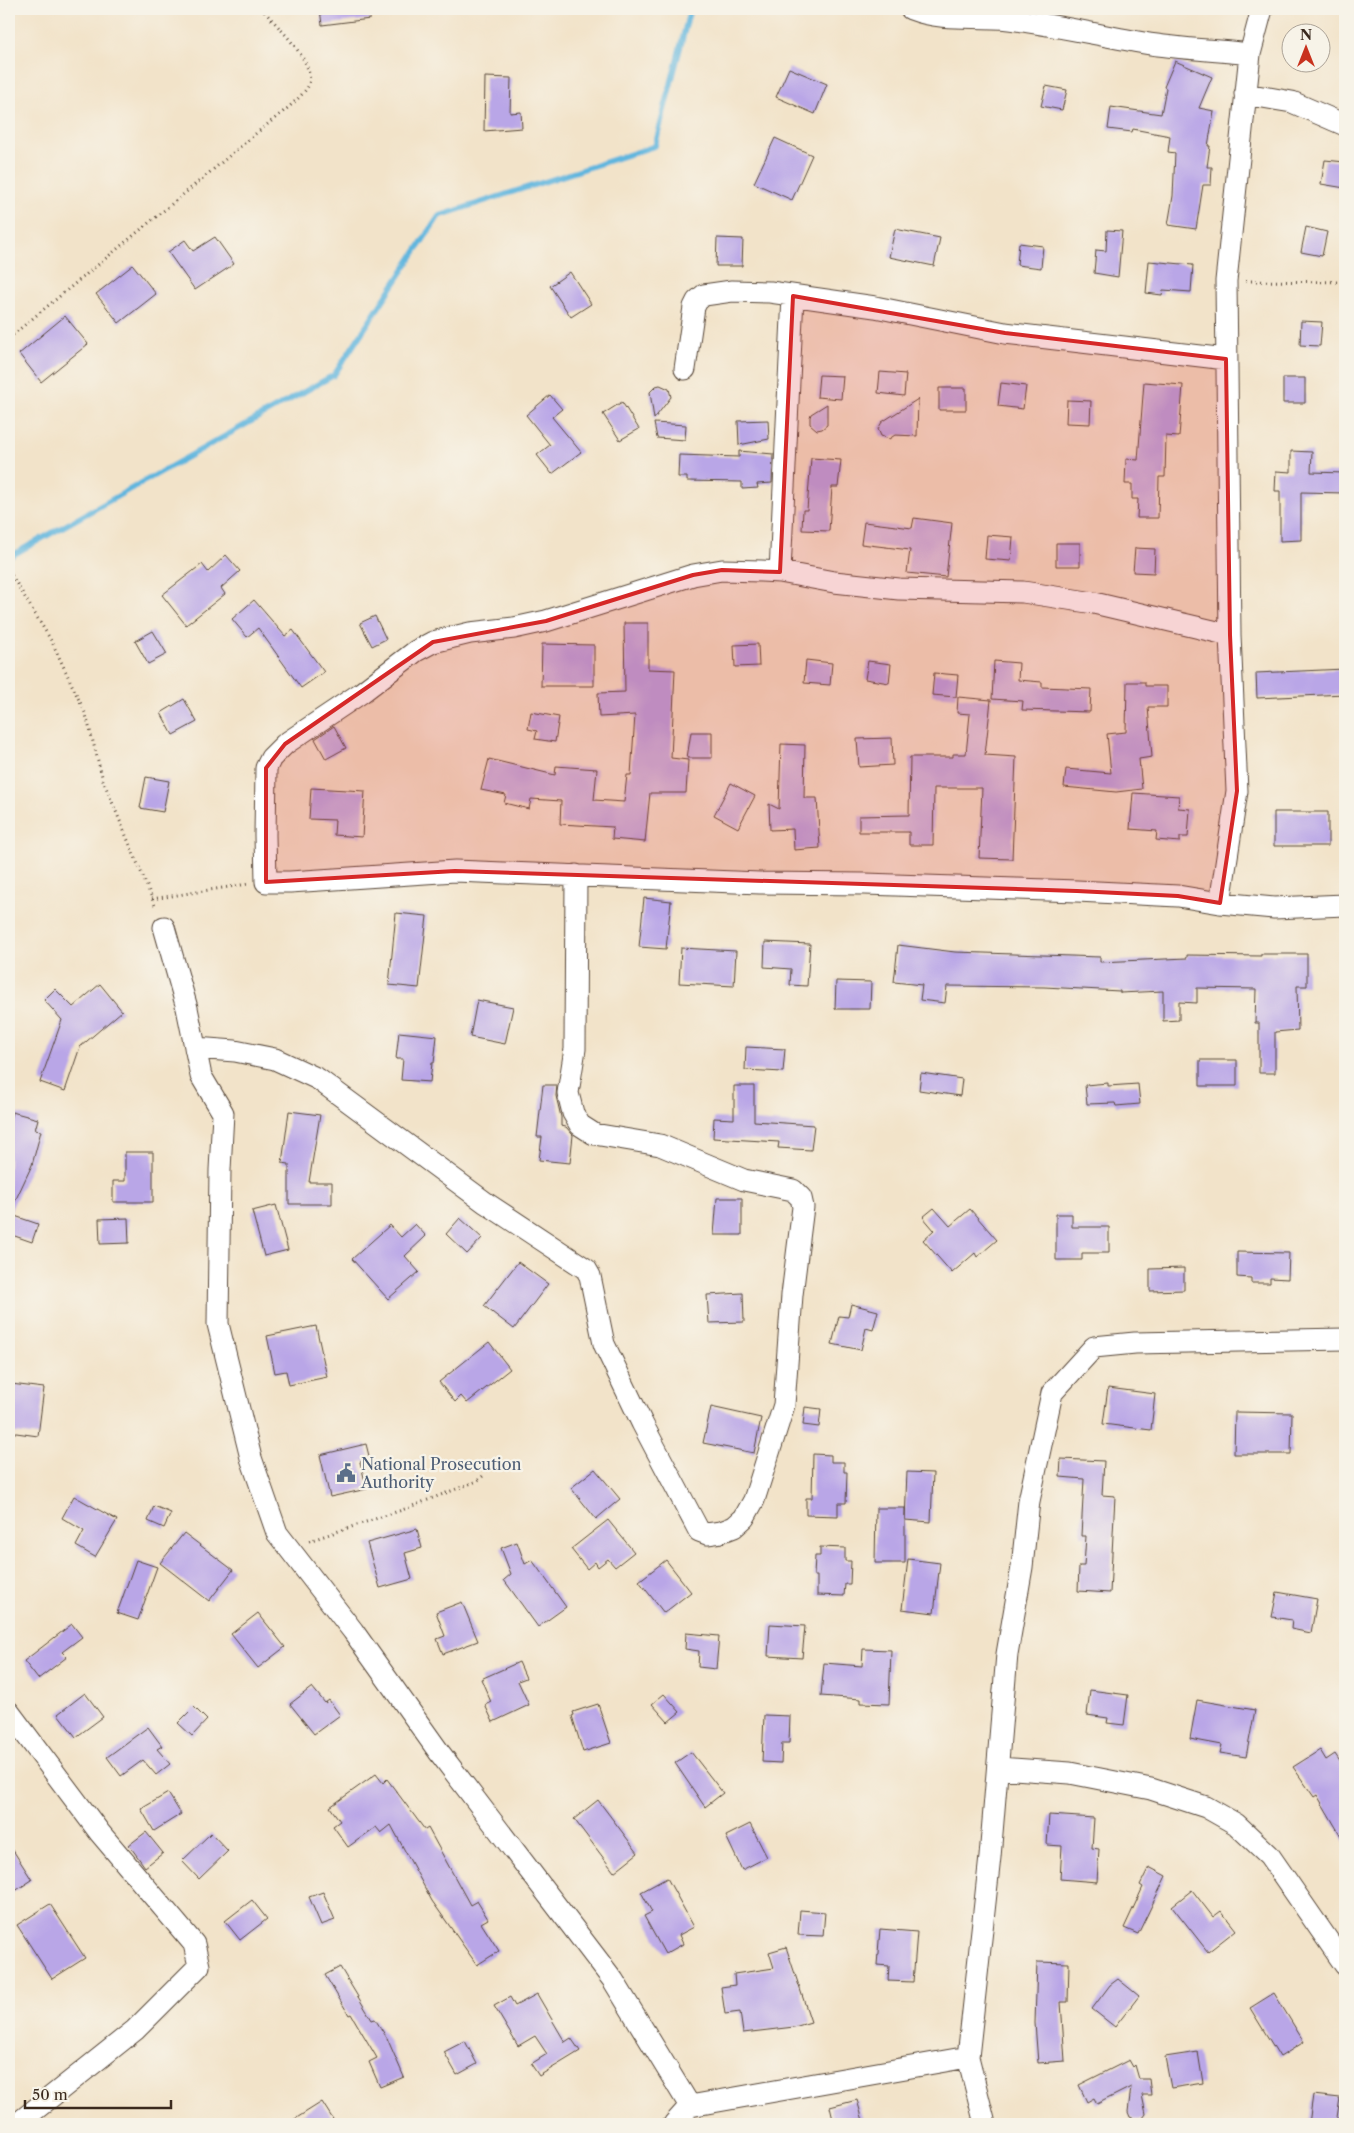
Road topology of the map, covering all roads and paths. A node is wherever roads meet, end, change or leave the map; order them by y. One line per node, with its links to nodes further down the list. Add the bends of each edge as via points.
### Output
1 (262, 9): 10 (path, via 305,61 310,75 308,85 298,98 226,159)
2 (911, 9): 4 (street, via 928,15 1006,19 1146,43)
3 (1262, 9): 4 (street)
4 (1250, 54): 5 (street)
5 (1246, 94): 6 (street, via 1292,102); 7 (street)
6 (1345, 125)
7 (1226, 281): 8 (path); 11 (street)
8 (1345, 282)
9 (793, 296): 11 (street, via 875,307 1005,332); 12 (street, via 732,292 700,297 694,307); 14 (street)
10 (9, 338)
11 (1226, 359): 15 (street)
12 (685, 369)
13 (9, 571): 18 (path, via 52,642 86,715 103,780)
14 (780, 572): 15 (street, via 899,589 1024,592 1103,605); 17 (street, via 722,570 694,575 546,621 470,633 434,642 416,651 285,744 271,758 266,768)
15 (1230, 635): 19 (street, via 1237,791)
16 (576, 875): 17 (street, via 455,871); 19 (street, via 1077,891 1178,896); 22 (street, via 575,1048 568,1093 580,1125 594,1134 660,1146 744,1180 793,1190 801,1198 803,1207 784,1405 754,1500 744,1518 734,1527 706,1534 696,1526 604,1344 586,1269 486,1203 318,1079 275,1058)
17 (266, 882): 18 (path)
18 (152, 898): 21 (path)
19 (1220, 903): 20 (street, via 1274,908)
20 (1345, 905)
21 (164, 927): 22 (street)
22 (195, 1048): 25 (street, via 201,1076 223,1113 218,1324 251,1458 276,1533)
23 (1345, 1339): 27 (street, via 1135,1343 1094,1347 1052,1393 1029,1501 1007,1654)
24 (483, 1476): 25 (path, via 402,1510)
25 (290, 1550): 30 (street, via 613,1980)
26 (9, 1712): 31 (street, via 100,1833 194,1944 199,1966 135,2030)
27 (998, 1768): 28 (street, via 1070,1773 1152,1789 1206,1807 1236,1824 1270,1855); 29 (street)
28 (1345, 1964)
29 (968, 2057): 30 (street); 33 (street)
30 (690, 2106): 32 (street)
31 (17, 2124)
32 (674, 2124)
33 (985, 2124)

